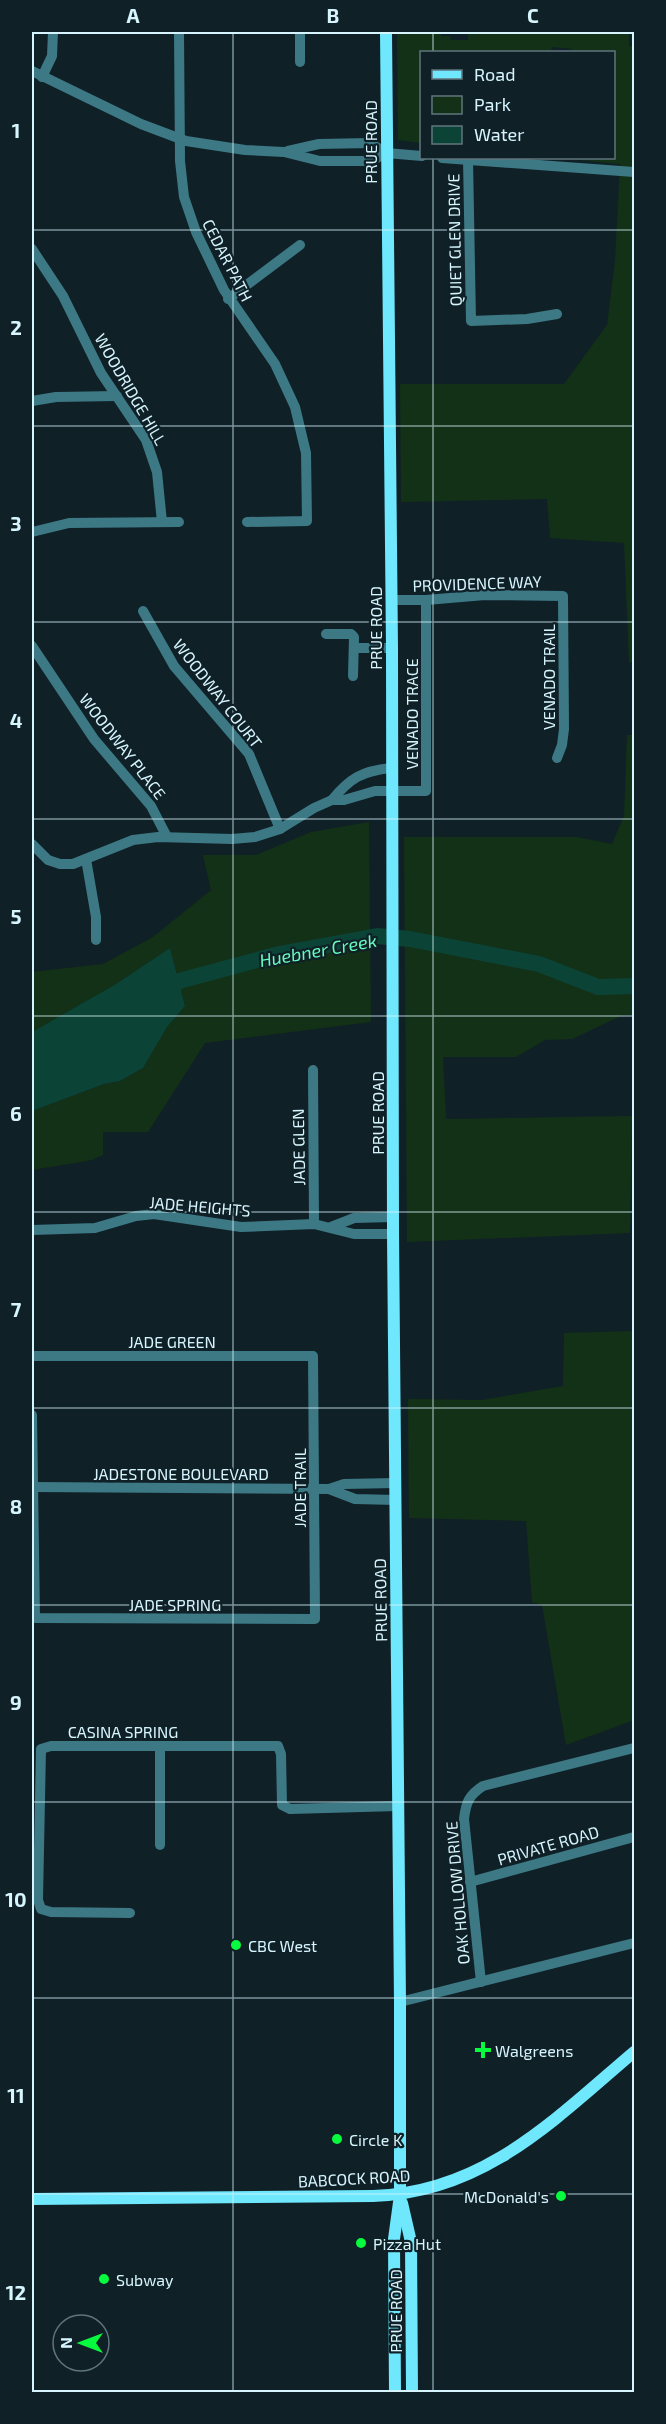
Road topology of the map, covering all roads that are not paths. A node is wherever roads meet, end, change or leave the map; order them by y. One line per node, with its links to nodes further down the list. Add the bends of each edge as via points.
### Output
1 (53, 32): 7 (street, via 51,56)
2 (179, 32): 8 (street, CEDAR PATH)
3 (300, 32): 5 (street)
4 (386, 32): 10 (main road, PRUE ROAD)
5 (300, 62)
6 (32, 71): 7 (street)
7 (42, 76): 8 (street)
8 (180, 139): 9 (street); 16 (street, CEDAR PATH, via 181,179 189,215)
9 (284, 152): 10 (street, via 320,160 371,161); 10 (street, via 319,144 370,143)
10 (386, 153): 11 (street); 25 (main road, PRUE ROAD)
11 (420, 156)
12 (468, 159): 13 (street); 17 (street, QUIET GLEN DRIVE, via 471,321)
13 (634, 172)
14 (300, 245): 16 (street)
15 (32, 249): 18 (street, WOODRIDGE HILL, via 53,278)
16 (228, 299): 22 (street, CEDAR PATH, via 276,364 295,407 306,453 308,521)
17 (557, 314)
18 (117, 396): 19 (street); 20 (street, WOODRIDGE HILL, via 138,425 152,456)
19 (32, 401)
20 (162, 522): 21 (street); 23 (street, via 69,523)
21 (179, 522)
22 (247, 522)
23 (32, 531)
24 (564, 596): 26 (street, PROVIDENCE WAY, via 485,595); 33 (street, VENADO TRAIL, via 564,729)
25 (391, 600): 26 (street, PROVIDENCE WAY); 31 (main road, PRUE ROAD)
26 (426, 600): 36 (street, VENADO TRACE, via 426,791)
27 (143, 611): 39 (street, WOODWAY COURT, via 174,666 249,754)
28 (326, 634): 30 (street, via 351,634)
29 (32, 646): 40 (street, WOODWAY PLACE, via 94,739 151,806)
30 (354, 648): 31 (street); 32 (street)
31 (392, 648): 34 (main road, PRUE ROAD)
32 (353, 676)
33 (557, 758)
34 (391, 768): 35 (street); 36 (main road, PRUE ROAD)
35 (356, 777): 37 (street); 38 (street)
36 (390, 791): 37 (street); 45 (main road, PRUE ROAD)
37 (361, 794): 38 (street)
38 (332, 800): 39 (street)
39 (280, 829): 40 (street, via 232,839)
40 (167, 837): 42 (street, via 133,840)
41 (32, 844): 42 (street, via 48,860 60,864)
42 (86, 859): 43 (street)
43 (96, 940)
44 (313, 1070): 47 (street, JADE GLEN)
45 (393, 1216): 46 (street, JADE HEIGHTS); 51 (main road, PRUE ROAD)
46 (362, 1217): 48 (street, JADE HEIGHTS); 50 (street)
47 (314, 1224): 48 (street, JADE HEIGHTS); 49 (street, JADE HEIGHTS, via 241,1227 154,1214 94,1228)
48 (331, 1227): 50 (street, JADE HEIGHTS, via 343,1233)
49 (32, 1230)
50 (361, 1234): 51 (street, JADE HEIGHTS)
51 (393, 1234): 56 (main road, PRUE ROAD)
52 (32, 1356): 53 (street, JADE GREEN)
53 (313, 1356): 58 (street, JADE TRAIL)
54 (32, 1415): 57 (street)
55 (362, 1483): 56 (street, JADESTONE BOULEVARD); 59 (street, JADESTONE BOULEVARD); 60 (street)
56 (396, 1483): 61 (main road, PRUE ROAD)
57 (33, 1487): 58 (street, JADESTONE BOULEVARD); 62 (street, JADE SPRING, via 35,1618)
58 (314, 1489): 59 (street, JADESTONE BOULEVARD); 62 (street, JADE TRAIL)
59 (329, 1489): 60 (street, JADESTONE BOULEVARD)
60 (362, 1500): 61 (street, JADESTONE BOULEVARD)
61 (396, 1500): 65 (main road, PRUE ROAD)
62 (315, 1619)
63 (160, 1747): 65 (street, CASINA SPRING, via 278,1746 282,1805 290,1809); 67 (street); 69 (street, CASINA SPRING, via 41,1749 41,1909)
64 (634, 1748): 68 (street, OAK HOLLOW DRIVE, via 483,1786 471,1793 464,1819)
65 (398, 1806): 72 (main road, PRUE ROAD)
66 (634, 1837): 68 (street, PRIVATE ROAD)
67 (160, 1845)
68 (470, 1882): 71 (street, OAK HOLLOW DRIVE)
69 (130, 1913)
70 (634, 1943): 71 (street)
71 (481, 1982): 72 (street)
72 (400, 2002): 74 (main road, PRUE ROAD)
73 (634, 2052): 74 (main road, BABCOCK ROAD, via 547,2126 507,2154 452,2183)
74 (400, 2195): 75 (main road, BABCOCK ROAD); 76 (main road, PRUE ROAD, via 394,2239); 77 (main road, PRUE ROAD, via 411,2242)
75 (32, 2199)
76 (395, 2392)
77 (412, 2392)

